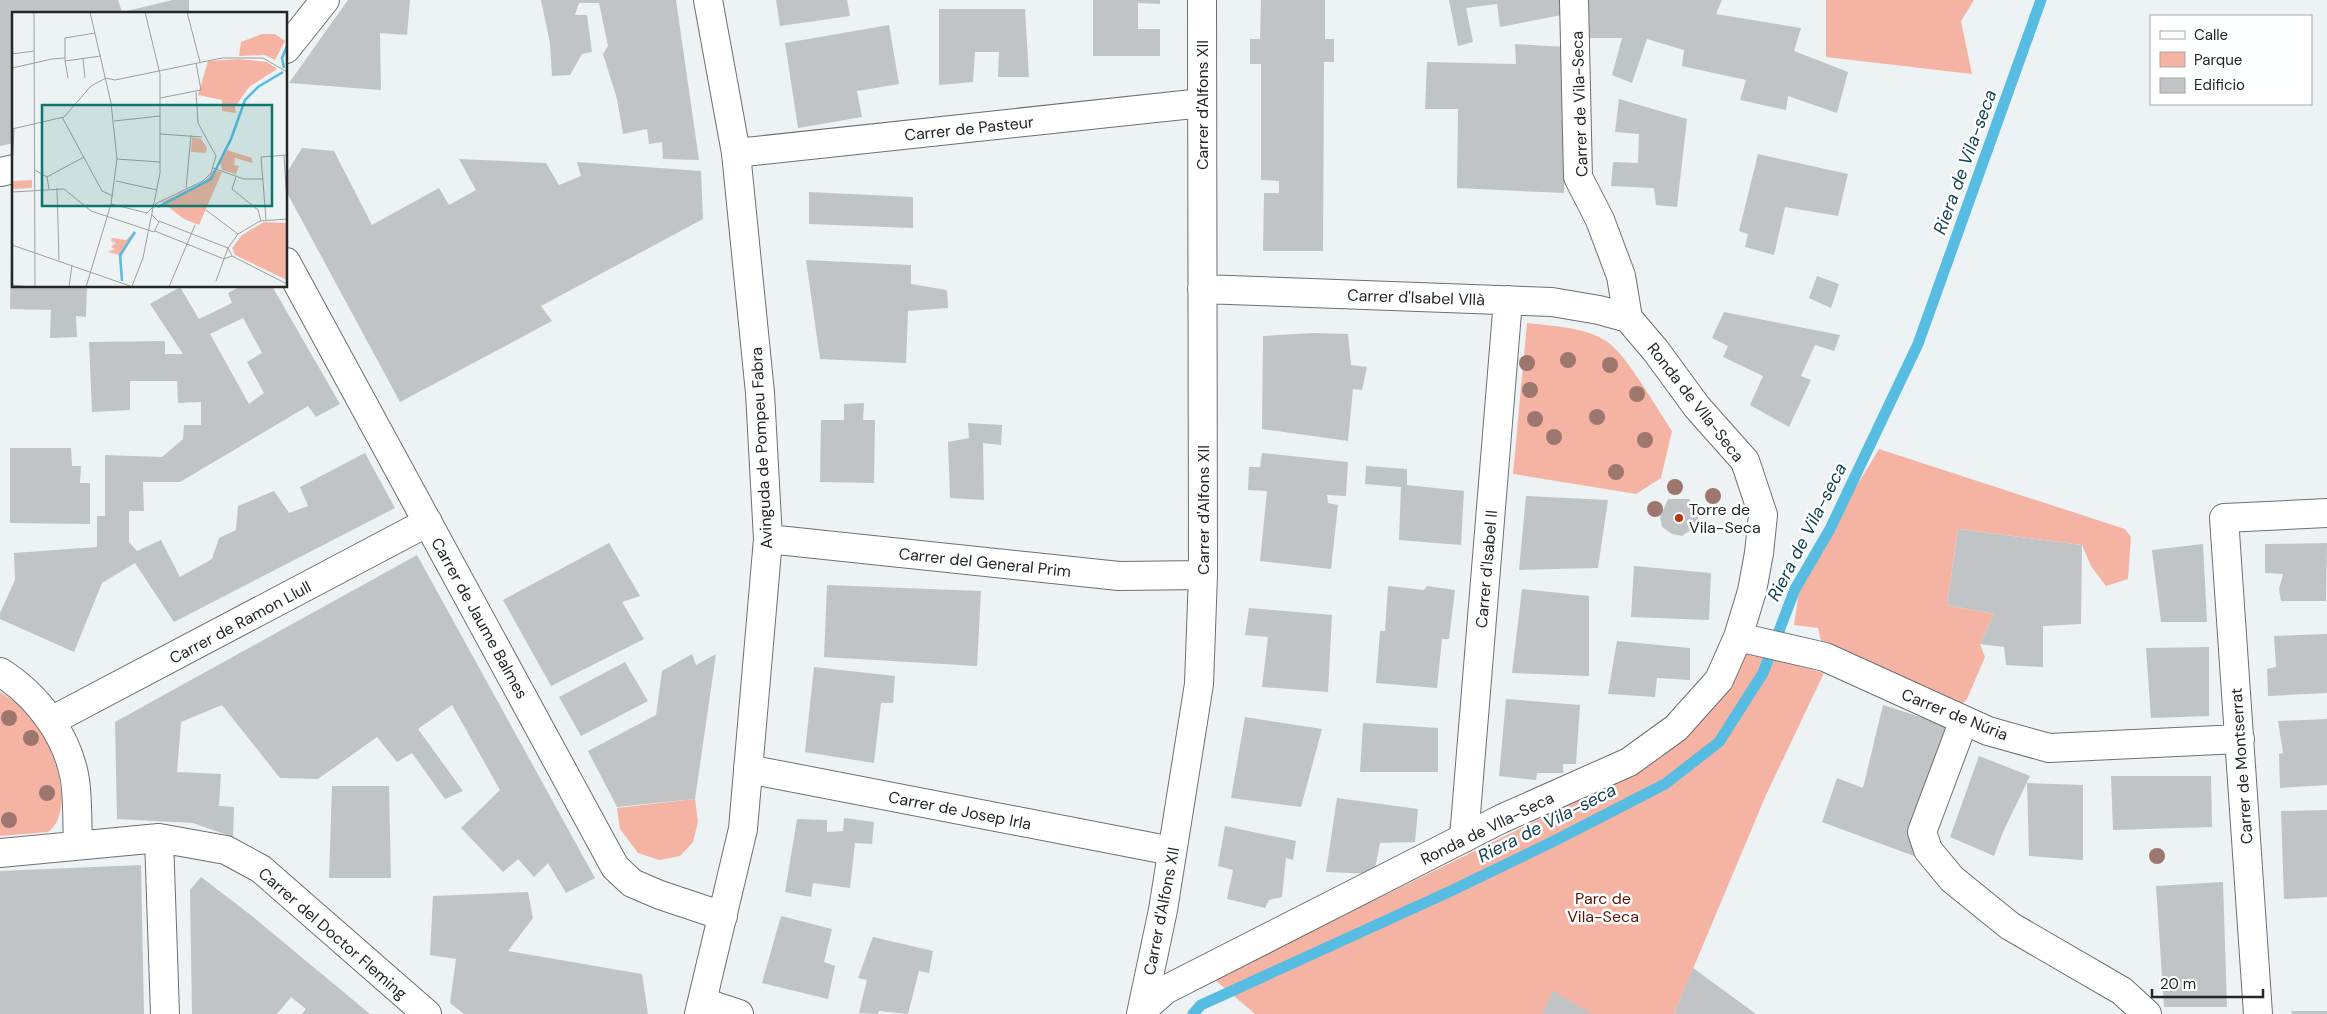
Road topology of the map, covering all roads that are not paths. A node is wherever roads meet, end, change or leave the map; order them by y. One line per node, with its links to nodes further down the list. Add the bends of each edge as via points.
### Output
1 (325, 0): 5 (street)
2 (708, 0): 7 (street, Avinguda de Pompeu Fabra)
3 (1202, 0): 6 (street, Carrer d'Alfons XII)
4 (1574, 0): 11 (street, Carrer de Vila-Seca, via 1578,177 1600,220 1621,276)
5 (288, 46)
6 (1202, 103): 7 (street, Carrer de Pasteur); 9 (street, Carrer d'Alfons XII)
7 (736, 153): 14 (street, Avinguda de Pompeu Fabra, via 760,392)
8 (288, 266): 13 (street, Carrer de Jaume Balmes)
9 (1202, 289): 10 (street, Carrer d'Isabel VIlà); 15 (street, Carrer d'Alfons XII)
10 (1508, 300): 11 (street, Carrer d'Isabel VIlà, via 1552,302); 23 (street, Carrer d'Isabel II)
11 (1628, 318): 16 (street, Ronda de VIla-Seca, via 1745,461 1763,515 1752,591)
12 (2327, 513): 20 (street, Carrer de Montserrat, via 2224,518)
13 (428, 522): 19 (street, Carrer de Ramon Llull); 27 (street, Carrer de Jaume Balmes, via 615,868 632,883)
14 (768, 539): 15 (street, Carrer del General Prim, via 1119,576); 21 (street, Avinguda de Pompeu Fabra)
15 (1203, 575): 25 (street, Carrer d'Alfons XII, via 1199,684)
16 (1738, 638): 18 (street, Carrer de Núria, via 1824,657); 23 (street, Ronda de VIla-Seca, via 1719,680 1676,728 1629,762)
17 (0, 672): 19 (street, via 29,693)
18 (1964, 720): 20 (street, Carrer de Núria, via 1988,731 2049,748); 33 (street, via 1922,832 1928,850 1952,879 2010,926 2122,991)
19 (51, 721): 24 (street, via 70,760 75,780)
20 (2240, 740): 34 (street, Carrer de Montserrat)
21 (748, 768): 25 (street, Carrer de Josep Irla); 27 (street, Avinguda de Pompeu Fabra, via 743,828)
22 (160, 838): 24 (street, Carrer del Doctor Fleming); 29 (street); 30 (street, Carrer del Doctor Fleming, via 226,850 261,869)
23 (1464, 838): 32 (street, Ronda de VIla-Seca, via 1165,990)
24 (78, 845): 26 (street, Carrer del Doctor Fleming)
25 (1172, 851): 32 (street, Carrer d'Alfons XII)
26 (0, 853)
27 (723, 916): 28 (street, Avinguda de Pompeu Fabra)
28 (701, 1008): 31 (street)
29 (165, 1014)
30 (427, 1014)
31 (739, 1014)
32 (1142, 1014)
33 (2147, 1014)
34 (2258, 1014)

